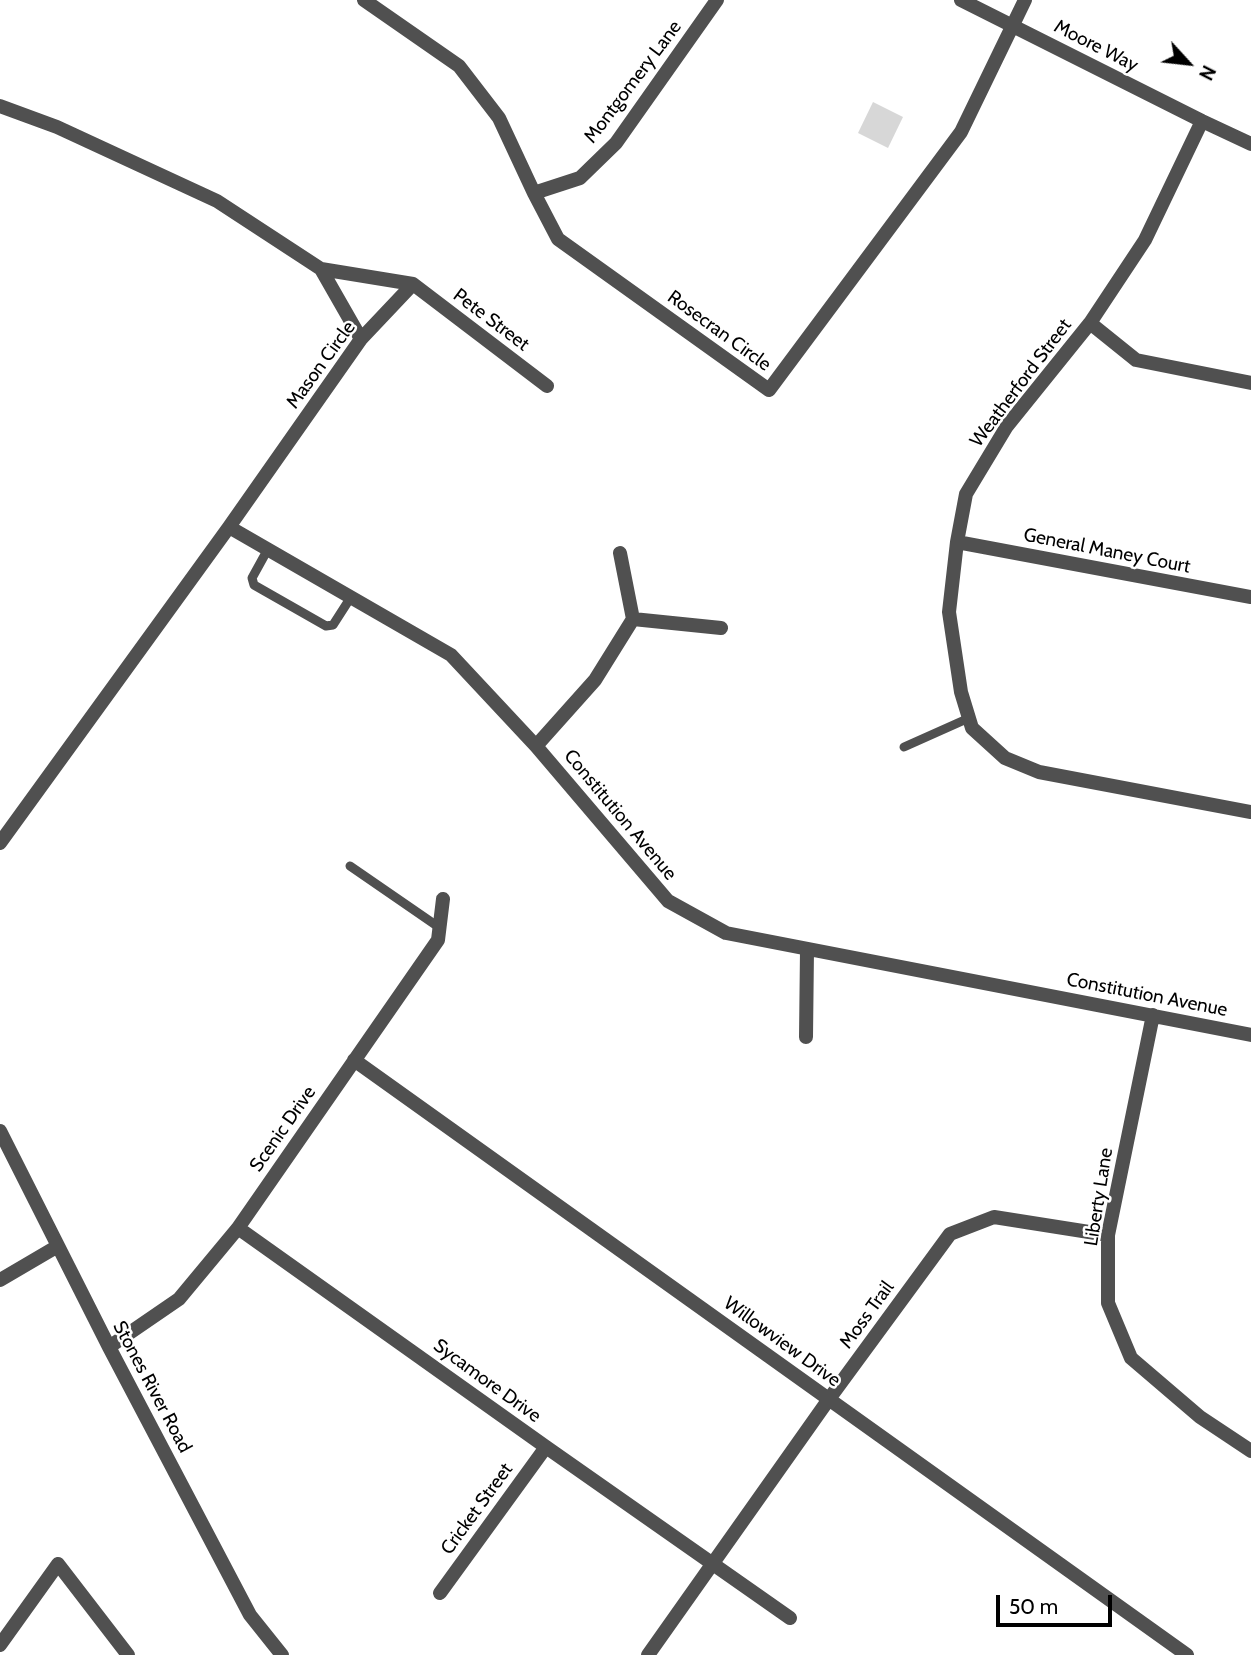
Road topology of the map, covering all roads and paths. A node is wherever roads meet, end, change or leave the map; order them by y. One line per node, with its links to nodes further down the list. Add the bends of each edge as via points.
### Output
1 (364, 0): 9 (street, Rosecran Circle, via 459,66 499,118)
2 (717, 0): 9 (street, Montgomery Lane, via 616,143 580,178)
3 (961, 0): 5 (street, Moore Way)
4 (1025, 0): 5 (street, Rosecran Circle)
5 (1012, 25): 7 (street, Moore Way); 9 (street, Rosecran Circle, via 961,132 769,390 558,239)
6 (0, 106): 10 (street, via 57,127 217,201)
7 (1202, 121): 8 (street, Moore Way); 12 (street, Weatherford Street, via 1145,240)
8 (1251, 144)
9 (534, 193)
10 (321, 269): 11 (street); 13 (street)
11 (413, 284): 13 (street, Mason Circle); 15 (street, Pete Street)
12 (1090, 323): 14 (street, via 1136,360); 17 (street, Weatherford Street, via 1007,426 966,494)
13 (361, 339): 16 (street, Mason Circle)
14 (1251, 383)
15 (547, 386)
16 (229, 527): 18 (street, Constitution Avenue); 28 (street, Mason Circle)
17 (957, 542): 21 (street, General Maney Court); 24 (street, Weatherford Street, via 949,611)
18 (268, 549): 20 (street, Constitution Avenue); 20 (lane, via 252,578 254,585 326,626 333,625)
19 (620, 553): 22 (street)
20 (351, 597): 25 (street, Constitution Avenue, via 451,655)
21 (1251, 597)
22 (633, 619): 23 (street); 25 (street, via 595,680)
23 (721, 628)
24 (969, 718): 26 (lane); 27 (street, Weatherford Street, via 972,728 1005,758 1039,772)
25 (536, 746): 32 (street, Constitution Avenue, via 668,901 726,933)
26 (904, 747)
27 (1251, 813)
28 (0, 843)
29 (350, 866): 31 (lane)
30 (443, 899): 31 (street, Scenic Drive)
31 (440, 928): 36 (street, Scenic Drive, via 438,940)
32 (807, 950): 33 (street, Constitution Avenue); 35 (street)
33 (1153, 1015): 34 (street, Constitution Avenue); 39 (street, Liberty Lane)
34 (1251, 1035)
35 (806, 1037)
36 (354, 1060): 38 (street, Scenic Drive); 43 (street, Willowview Drive)
37 (0, 1131): 40 (street, Stones River Road)
38 (238, 1228): 42 (street, Scenic Drive, via 179,1298); 44 (street, Sycamore Drive)
39 (1108, 1235): 43 (street, Moss Trail, via 994,1217 950,1234); 45 (street, Liberty Lane, via 1108,1303 1131,1358 1200,1417)
40 (58, 1246): 41 (street); 42 (street, Stones River Road)
41 (0, 1280)
42 (109, 1347): 51 (street, Stones River Road, via 250,1615)
43 (829, 1399): 46 (street, Moss Trail); 53 (street, Willowview Drive)
44 (546, 1447): 46 (street, Sycamore Drive); 47 (street, Cricket Street)
45 (1251, 1451)
46 (714, 1564): 48 (street, Sycamore Drive); 52 (street, Moss Trail)
47 (440, 1593)
48 (790, 1618)
49 (0, 1645): 50 (street, via 58,1564)
50 (128, 1655)
51 (282, 1655)
52 (648, 1655)
53 (1187, 1655)

